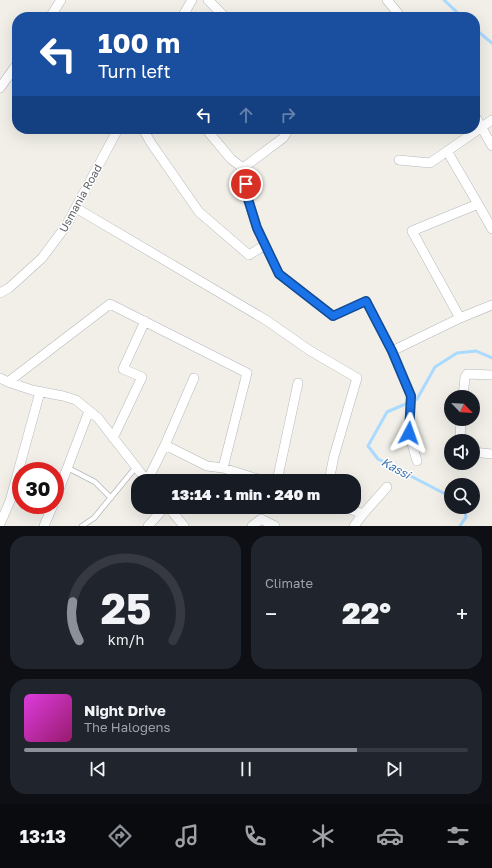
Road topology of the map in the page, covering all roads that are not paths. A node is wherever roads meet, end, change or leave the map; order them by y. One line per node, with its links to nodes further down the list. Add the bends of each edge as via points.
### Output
1 (62, 0): 5 (street)
2 (192, 0): 6 (street)
3 (208, 0): 7 (street)
4 (387, 0): 8 (street)
5 (54, 12)
6 (185, 12)
7 (220, 12)
8 (397, 12)
9 (12, 71): 10 (street)
10 (0, 88)
11 (492, 120): 13 (street)
12 (480, 124): 13 (street)
13 (482, 127): 19 (street)
14 (115, 134): 24 (street, Usmania Road)
15 (146, 134): 26 (street, via 199,212 249,255)
16 (210, 134): 22 (street, via 231,159)
17 (286, 134): 22 (street)
18 (472, 134): 20 (street)
19 (492, 146)
20 (447, 151): 21 (street, via 430,163); 23 (street)
21 (398, 160)
22 (243, 168): 26 (street, via 248,199)
23 (478, 204): 25 (street); 29 (street, via 412,231)
24 (76, 208): 27 (street, Usmania Road, via 42,258); 51 (street, via 266,320 309,350 357,378)
25 (492, 229)
26 (265, 245): 31 (street, via 279,274 333,316 366,301)
27 (0, 293)
28 (491, 308): 29 (street)
29 (460, 318): 31 (street)
30 (145, 322): 34 (street, via 110,304); 39 (street, via 123,369 142,377); 46 (street, via 247,373)
31 (392, 351): 43 (street, via 411,396 409,433)
32 (492, 375): 36 (street, via 467,374)
33 (194, 378): 40 (street)
34 (4, 380): 37 (street)
35 (298, 383): 50 (street)
36 (464, 390)
37 (40, 392): 38 (street, via 76,400); 59 (street, via 10,501)
38 (89, 411): 39 (street, via 98,418); 45 (street)
39 (113, 438): 44 (street)
40 (165, 445): 46 (street, via 207,466); 48 (street)
41 (480, 453): 42 (street)
42 (492, 454)
43 (417, 461)
44 (136, 467): 47 (street); 54 (lane)
45 (68, 468): 52 (street); 54 (lane, via 95,482)
46 (223, 468): 49 (street)
47 (142, 474)
48 (150, 474)
49 (242, 474)
50 (278, 474)
51 (330, 474)
52 (64, 478)
53 (387, 487): 58 (street)
54 (111, 498): 62 (lane, via 94,518)
55 (49, 514): 61 (street)
56 (160, 514): 63 (street)
57 (173, 514): 64 (street)
58 (363, 514): 60 (street)
59 (0, 524)
60 (356, 525)
61 (44, 526)
62 (82, 526)
63 (148, 526)
64 (184, 526)
65 (252, 526): 66 (street, via 261,519)
66 (275, 526)

